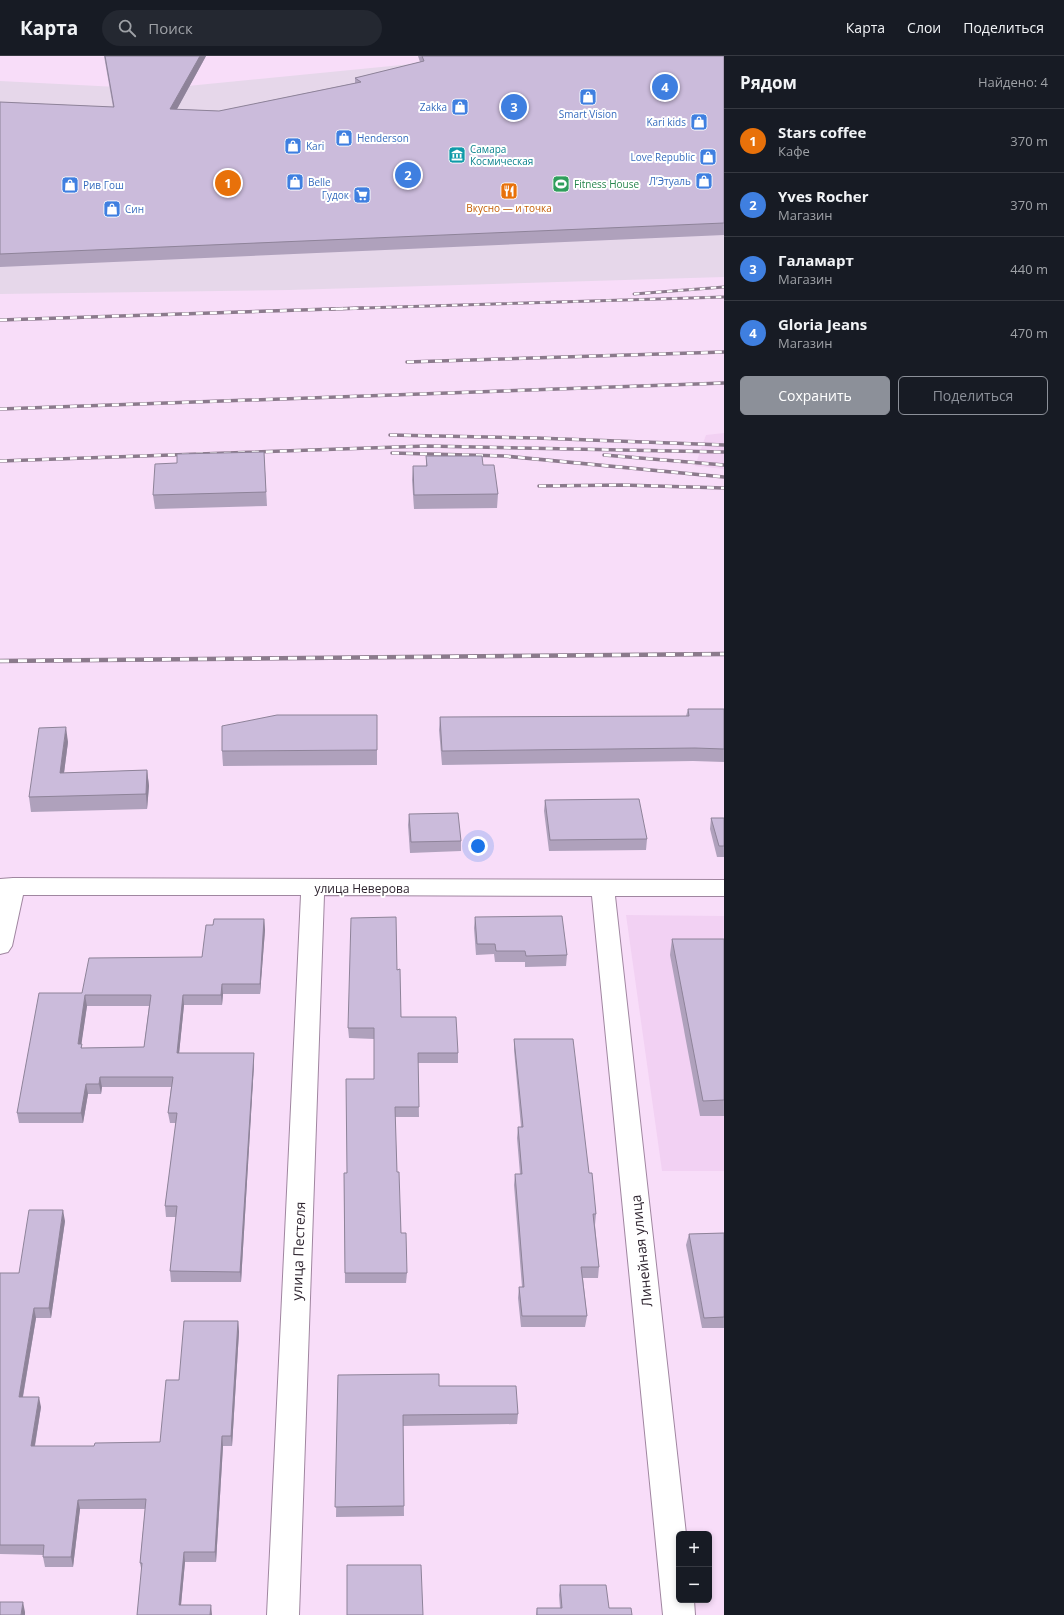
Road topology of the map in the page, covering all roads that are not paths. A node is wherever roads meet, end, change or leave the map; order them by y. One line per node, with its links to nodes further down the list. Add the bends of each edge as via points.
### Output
1 (6, 887): 3 (street, улица Неверова); 5 (street)
2 (603, 887): 3 (street, улица Неверова); 4 (street, улица Неверова); 7 (street, Линейная улица)
3 (313, 888): 6 (street, улица Пестеля)
4 (724, 888)
5 (0, 946)
6 (283, 1615)
7 (679, 1615)

